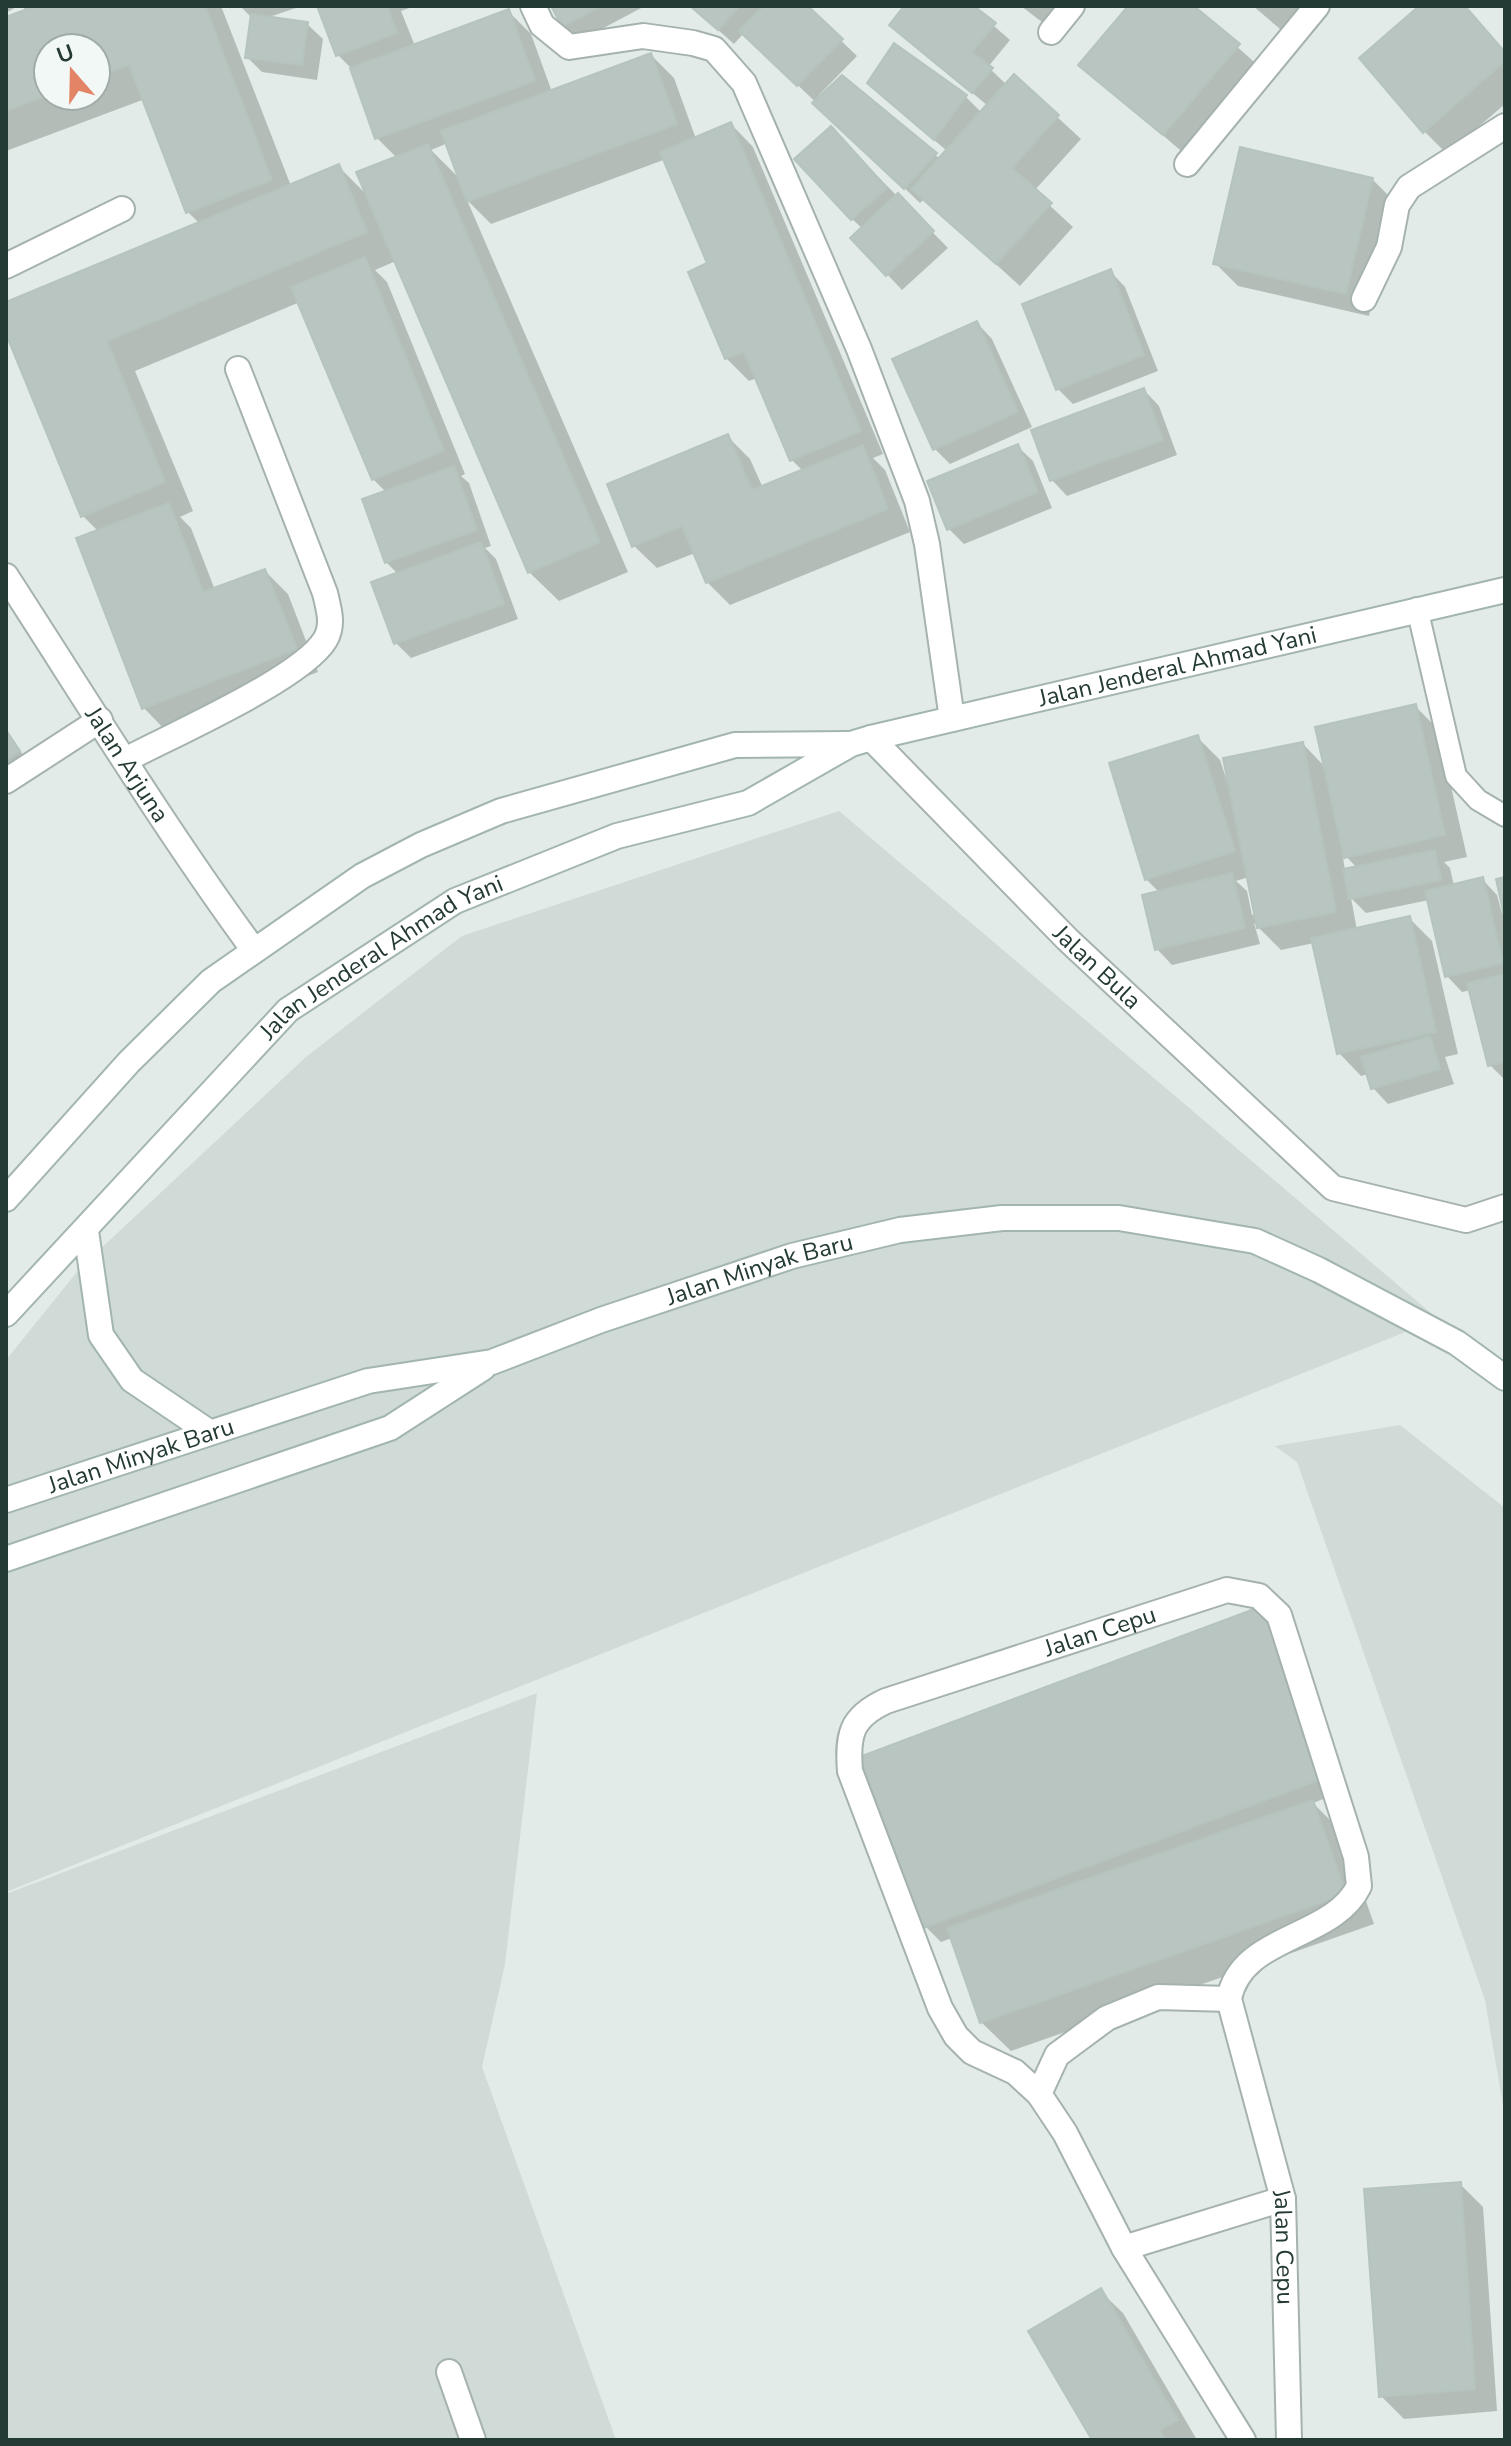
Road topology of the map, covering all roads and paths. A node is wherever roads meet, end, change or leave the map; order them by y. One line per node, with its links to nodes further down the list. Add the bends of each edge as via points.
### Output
1 (533, 6): 14 (street, via 542,25 569,47 643,36 693,43 714,49 744,83 917,501)
2 (1072, 6): 4 (street)
3 (1317, 6): 6 (street)
4 (1051, 32)
5 (1505, 126): 9 (street, via 1409,187 1397,205 1389,247)
6 (1187, 164)
7 (122, 209): 8 (street)
8 (6, 266)
9 (1364, 299)
10 (238, 369): 17 (street, via 325,593 331,622 326,639 301,666)
11 (6, 576): 15 (street, Jalan Arjuna)
12 (1505, 590): 13 (street, Jalan Jenderal Ahmad Yani)
13 (1417, 608): 14 (street, Jalan Jenderal Ahmad Yani); 19 (lane, via 1456,776 1478,800)
14 (952, 719): 16 (street, Jalan Jenderal Ahmad Yani)
15 (100, 720): 17 (street, Jalan Arjuna); 18 (street)
16 (861, 741): 20 (street, Jalan Jenderal Ahmad Yani, via 735,745 501,811 362,876); 22 (street, Jalan Bula, via 1333,1188 1466,1220); 23 (street, Jalan Jenderal Ahmad Yani, via 748,803 617,836 455,901 288,1010)
17 (125, 760): 20 (street, Jalan Arjuna, via 177,845)
18 (6, 781)
19 (1505, 816)
20 (253, 949): 21 (street, Jalan Jenderal Ahmad Yani, via 211,981 129,1062)
21 (6, 1199)
22 (1505, 1207)
23 (86, 1231): 24 (street, Jalan Jenderal Ahmad Yani); 27 (street, via 101,1335 132,1380)
24 (6, 1314)
25 (492, 1362): 26 (street, Jalan Minyak Baru, via 792,1256 900,1230 1002,1218 1119,1218 1255,1241 1457,1343); 27 (street, Jalan Minyak Baru, via 368,1381); 29 (street, via 390,1428)
26 (1505, 1378)
27 (209, 1432): 28 (street, Jalan Minyak Baru)
28 (6, 1500)
29 (6, 1559)
30 (1229, 1999): 31 (street, via 1158,1997 1107,2018 1057,2055); 31 (street, Jalan Cepu, via 1233,1978 1249,1963 1344,1908 1359,1886 1351,1842 1279,1615 1269,1603 1245,1591 1227,1590 869,1708 848,1744 850,1771 940,2008 972,2052 1015,2072); 32 (street, Jalan Cepu)
31 (1039, 2094): 33 (street, Jalan Cepu)
32 (1283, 2199): 33 (street); 37 (street, Jalan Cepu)
33 (1124, 2248): 36 (street, Jalan Cepu)
34 (449, 2372): 35 (street)
35 (473, 2440)
36 (1243, 2440)
37 (1289, 2440)

